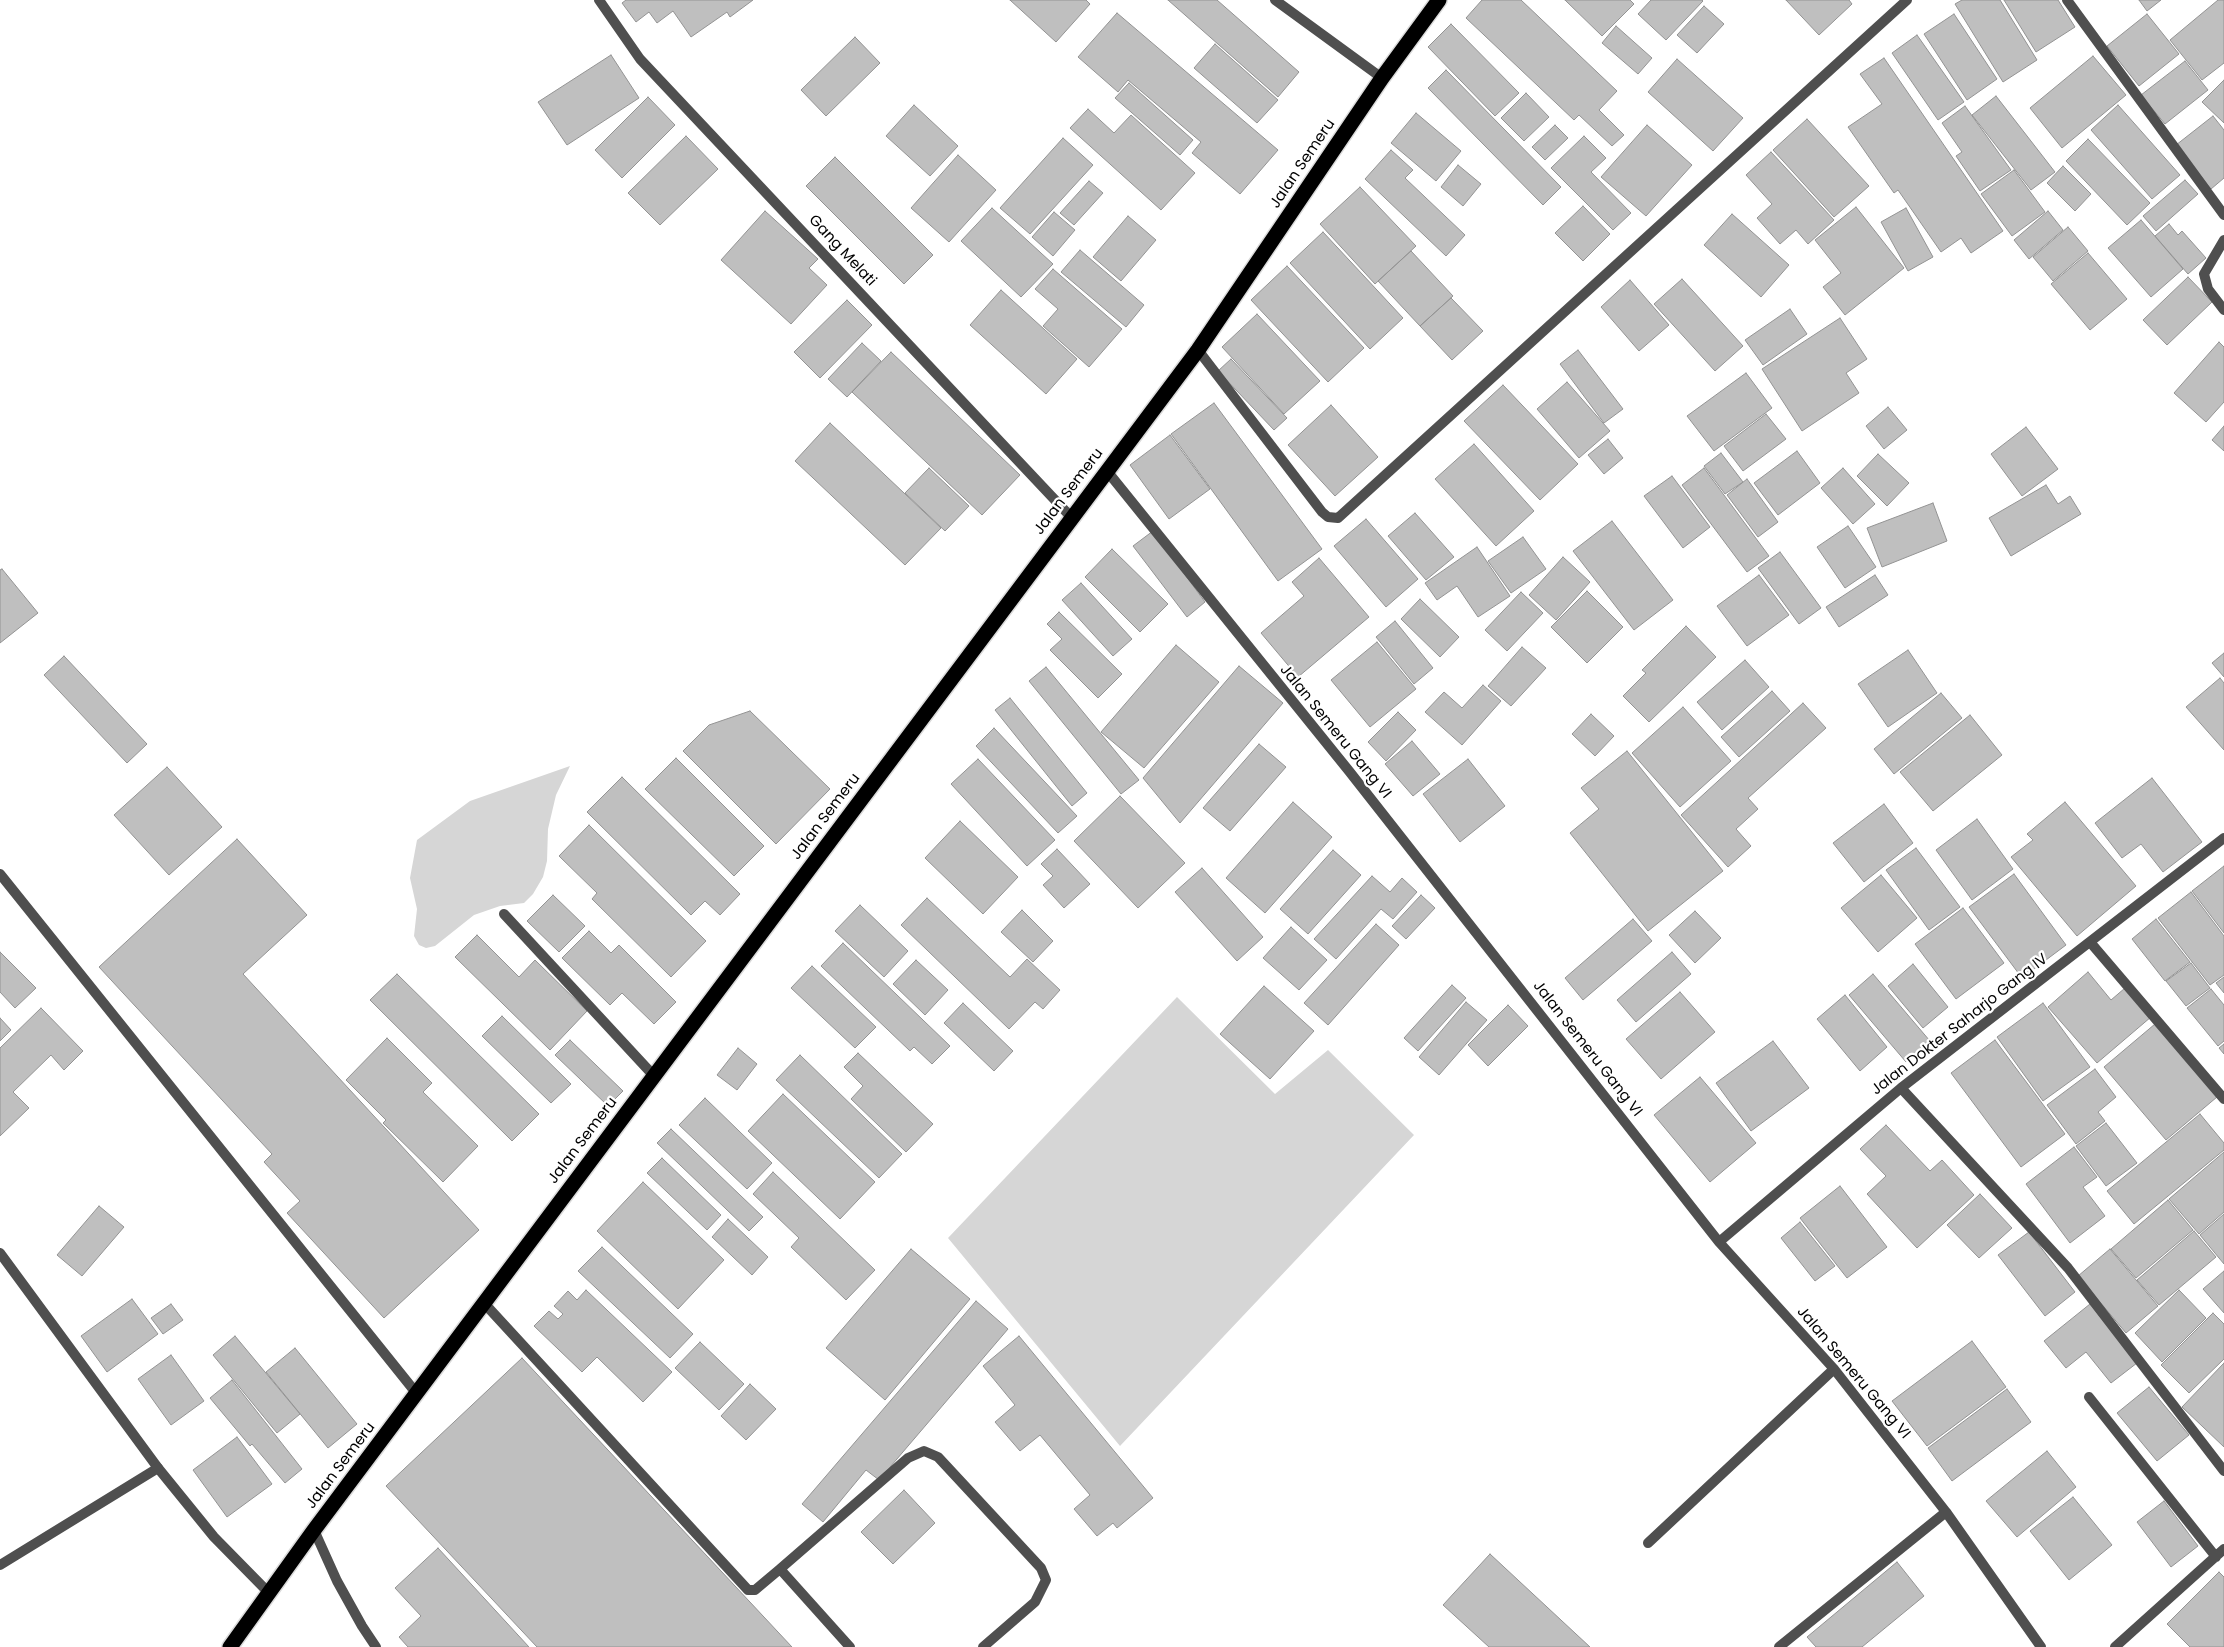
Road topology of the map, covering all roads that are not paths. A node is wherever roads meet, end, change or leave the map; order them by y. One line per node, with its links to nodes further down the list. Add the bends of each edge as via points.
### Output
1 (599, 0): 12 (street, Gang Melati, via 640,59)
2 (1276, 0): 6 (street)
3 (1439, 0): 6 (highway, Jalan Semeru)
4 (1907, 0): 10 (street, via 1338,518 1328,517 1322,512)
5 (2067, 0): 7 (street)
6 (1382, 78): 10 (highway, Jalan Semeru)
7 (2224, 215)
8 (2224, 240): 9 (street, via 2204,274 2208,289)
9 (2224, 310)
10 (1198, 350): 11 (highway, Jalan Semeru)
11 (1107, 471): 12 (highway, Jalan Semeru); 20 (street, Jalan Semeru Gang VI)
12 (1071, 517): 17 (highway, Jalan Semeru)
13 (2224, 838): 16 (street, Jalan Dokter Saharjo Gang IV)
14 (0, 874): 24 (street)
15 (504, 914): 17 (street)
16 (2090, 942): 18 (street, Jalan Dokter Saharjo Gang IV); 19 (street)
17 (654, 1076): 22 (highway, Jalan Semeru)
18 (1901, 1088): 20 (street, Jalan Dokter Saharjo Gang IV); 27 (street, via 2068,1268)
19 (2224, 1099)
20 (1719, 1242): 23 (street, Jalan Semeru Gang VI)
21 (0, 1253): 26 (street)
22 (484, 1303): 24 (highway, Jalan Semeru); 34 (street, via 748,1590 755,1590)
23 (1834, 1369): 28 (street, Jalan Semeru Gang VI); 30 (street)
24 (417, 1394): 29 (highway, Jalan Semeru)
25 (2089, 1397): 32 (street)
26 (158, 1468): 33 (street); 35 (street, via 214,1537)
27 (2224, 1471)
28 (1946, 1512): 40 (street); 41 (street, Jalan Semeru Gang VI)
29 (314, 1530): 35 (highway, Jalan Semeru); 37 (street, via 337,1581)
30 (1648, 1543)
31 (2224, 1549): 32 (street)
32 (2216, 1556): 42 (street)
33 (0, 1565)
34 (780, 1569): 38 (street); 39 (street, via 908,1458 924,1451 938,1457 1041,1568 1046,1580 1035,1602)
35 (269, 1593): 36 (highway, Jalan Semeru)
36 (230, 1647)
37 (376, 1647)
38 (850, 1647)
39 (983, 1647)
40 (1779, 1647)
41 (2041, 1647)
42 (2115, 1647)

